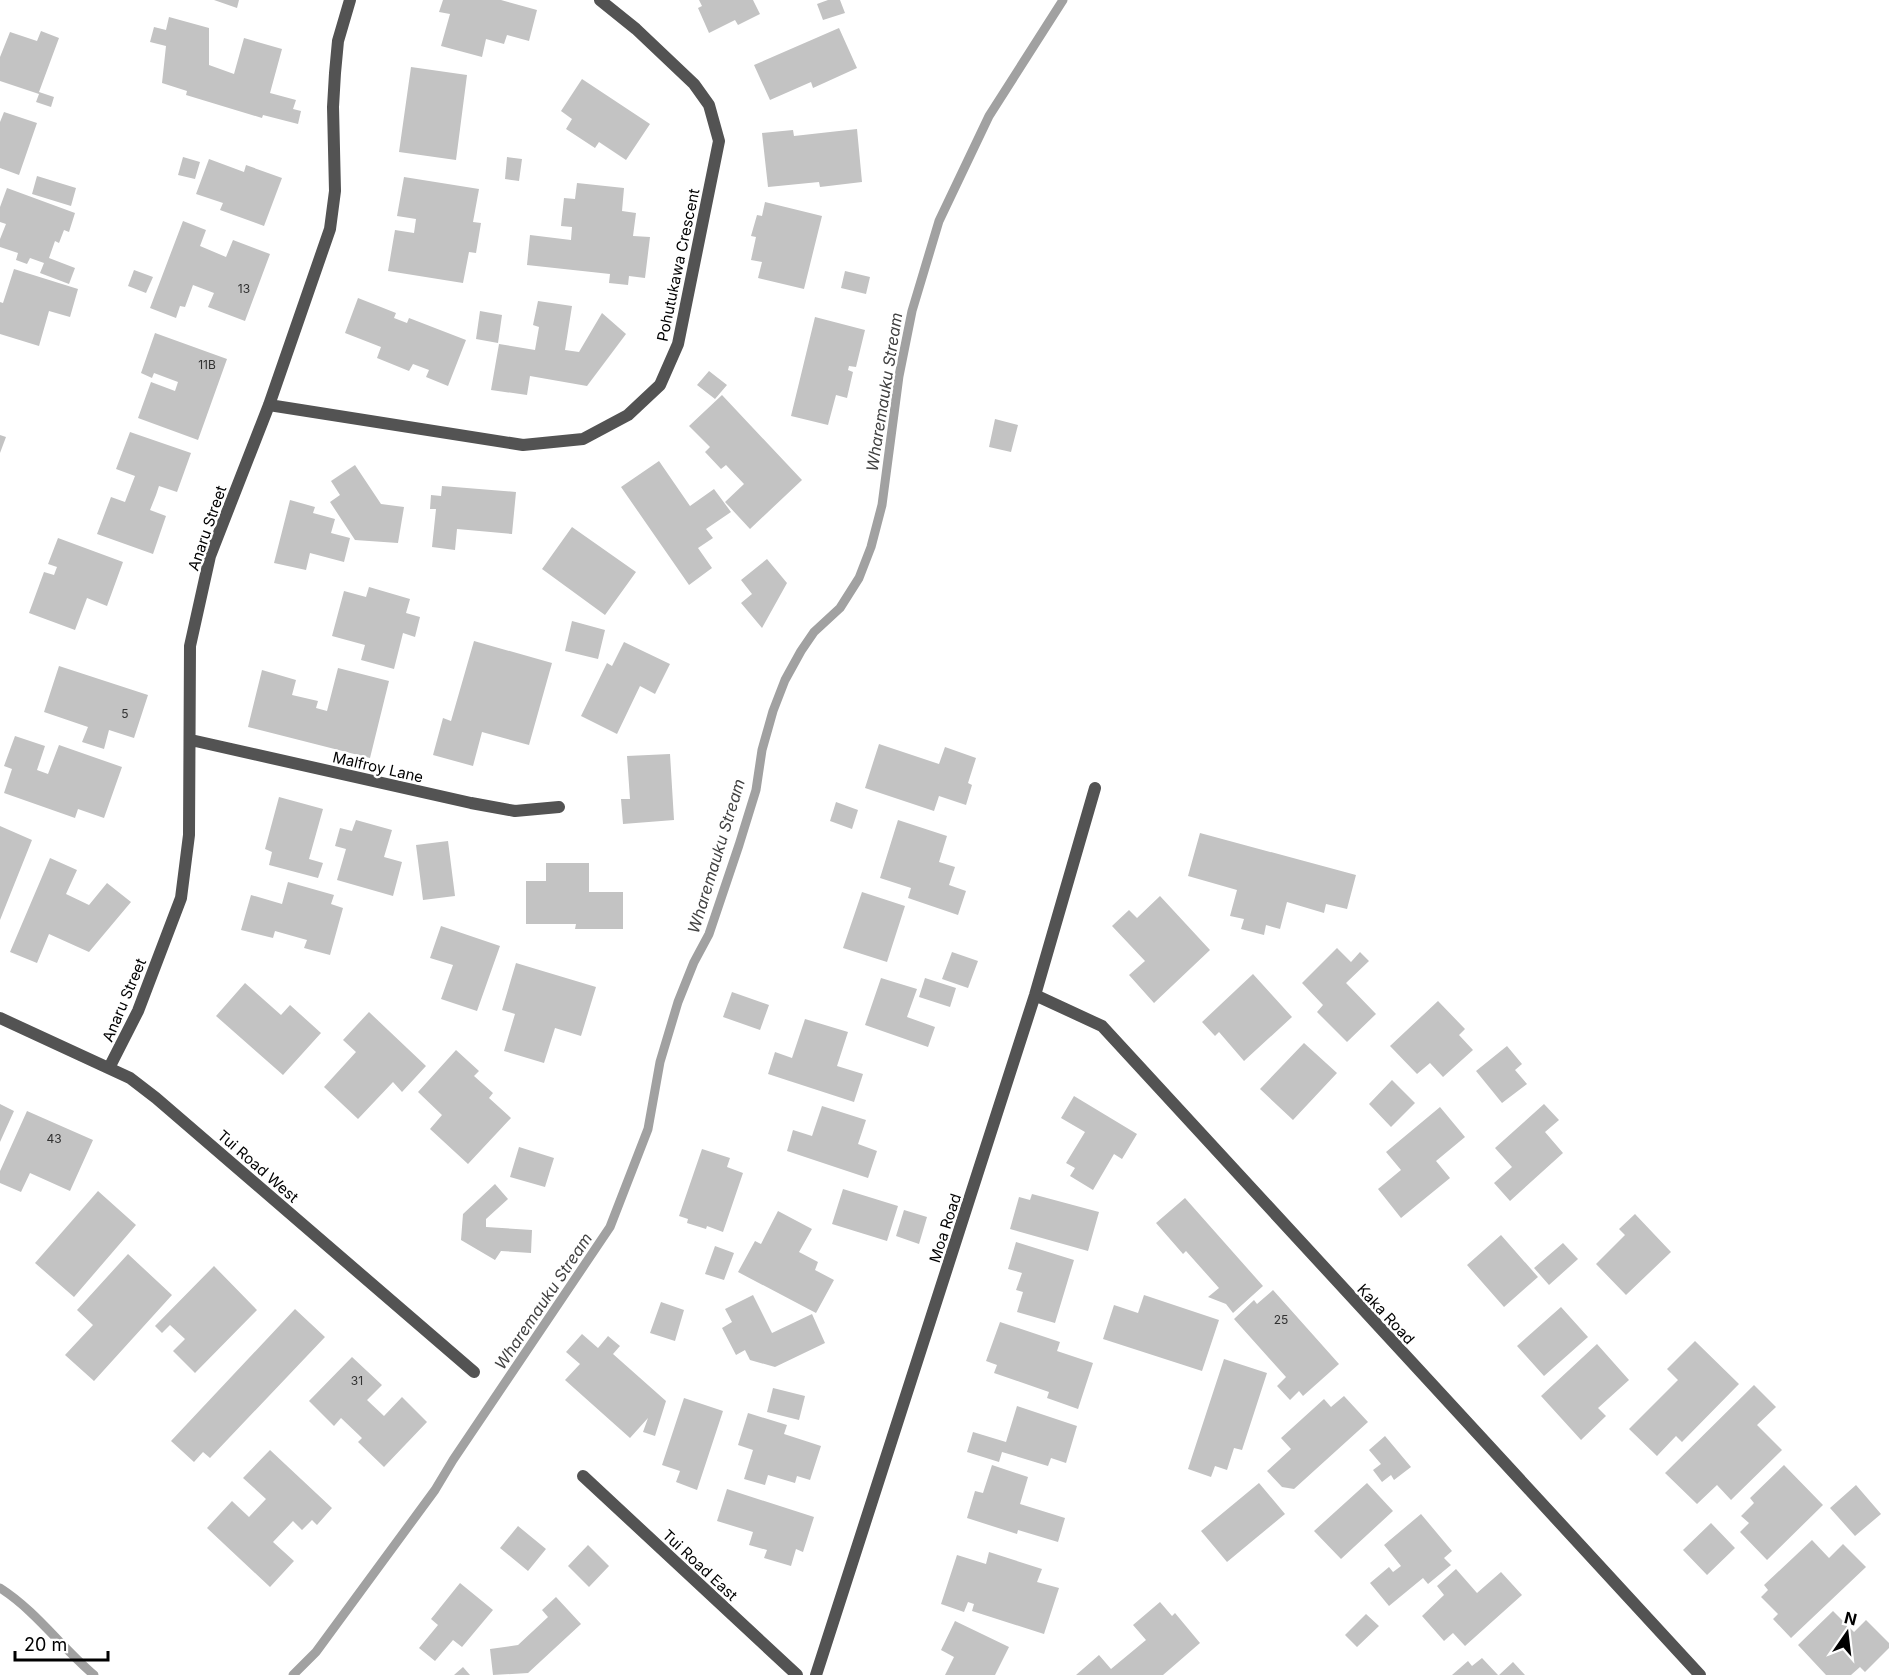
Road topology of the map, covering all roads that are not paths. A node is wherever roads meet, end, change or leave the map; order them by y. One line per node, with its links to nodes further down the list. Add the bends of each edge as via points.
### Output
1 (350, 0): 3 (street, Anaru Street, via 336,62 335,191 330,229)
2 (600, 0): 3 (street, Pohutukawa Crescent, via 694,84 709,105 719,141 678,344 660,385 628,415 584,439 523,445)
3 (268, 405): 4 (street, Anaru Street, via 210,556 190,646)
4 (191, 740): 6 (street, Malfroy Lane, via 471,804 515,811); 9 (street, Anaru Street, via 189,835 181,898 138,1011)
5 (1095, 788): 7 (street, Moa Road)
6 (559, 807)
7 (1035, 995): 13 (street, Moa Road); 14 (street, Kaka Road, via 1102,1026)
8 (0, 1018): 9 (street, Tui Road West)
9 (109, 1068): 10 (street, Tui Road West, via 156,1098)
10 (474, 1372)
11 (583, 1476): 12 (street, Tui Road East)
12 (797, 1675)
13 (816, 1675)
14 (1700, 1675)

